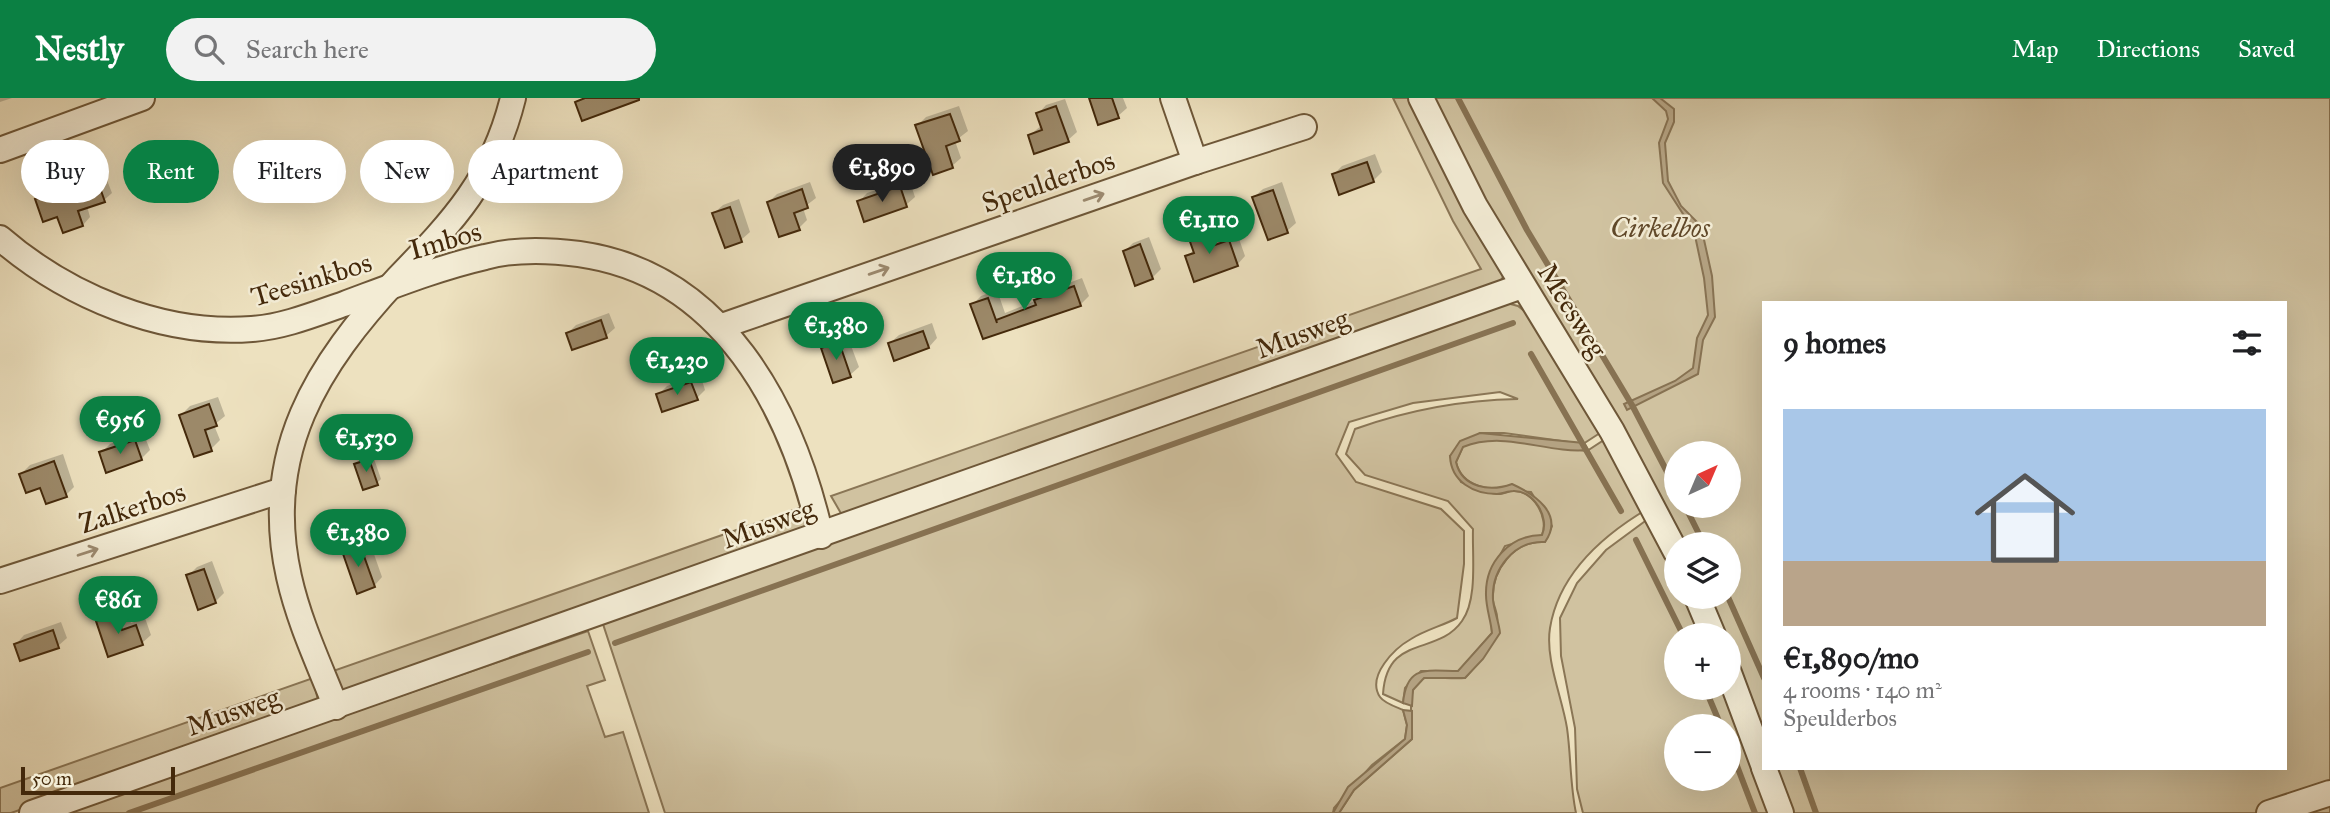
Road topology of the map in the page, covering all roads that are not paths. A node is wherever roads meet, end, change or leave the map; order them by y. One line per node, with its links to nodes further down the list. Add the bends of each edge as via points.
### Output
1 (142, 98): 6 (street)
2 (513, 98): 10 (street, Teesinkbos, via 489,169 461,210)
3 (1173, 98): 7 (street)
4 (1421, 98): 9 (street, Meesweg, via 1475,206)
5 (1304, 127): 7 (street, Speulderbos)
6 (0, 150)
7 (1195, 162): 11 (street, Speulderbos, one-way to 7)
8 (0, 238): 10 (street, Teesinkbos, via 72,290 125,311 198,327 253,329 308,317)
9 (1522, 286): 13 (street, Meesweg, via 1612,431); 14 (street, Musweg)
10 (390, 288): 11 (street, Imbos, via 488,256 561,252 645,273); 12 (street, Imbos, via 338,347 317,379 297,427)
11 (722, 326): 14 (street, Imbos, via 782,414 809,483)
12 (283, 490): 15 (street, Zalkerbos, one-way to 12); 17 (street, Imbos, via 289,577)
13 (1665, 532)
14 (821, 536): 17 (street, Musweg)
15 (0, 581)
16 (1739, 700): 18 (street)
17 (336, 707): 21 (street, Musweg)
18 (1762, 763)
19 (1765, 770): 22 (street)
20 (2330, 793): 23 (street)
21 (32, 813)
22 (1781, 813)
23 (2269, 813)

